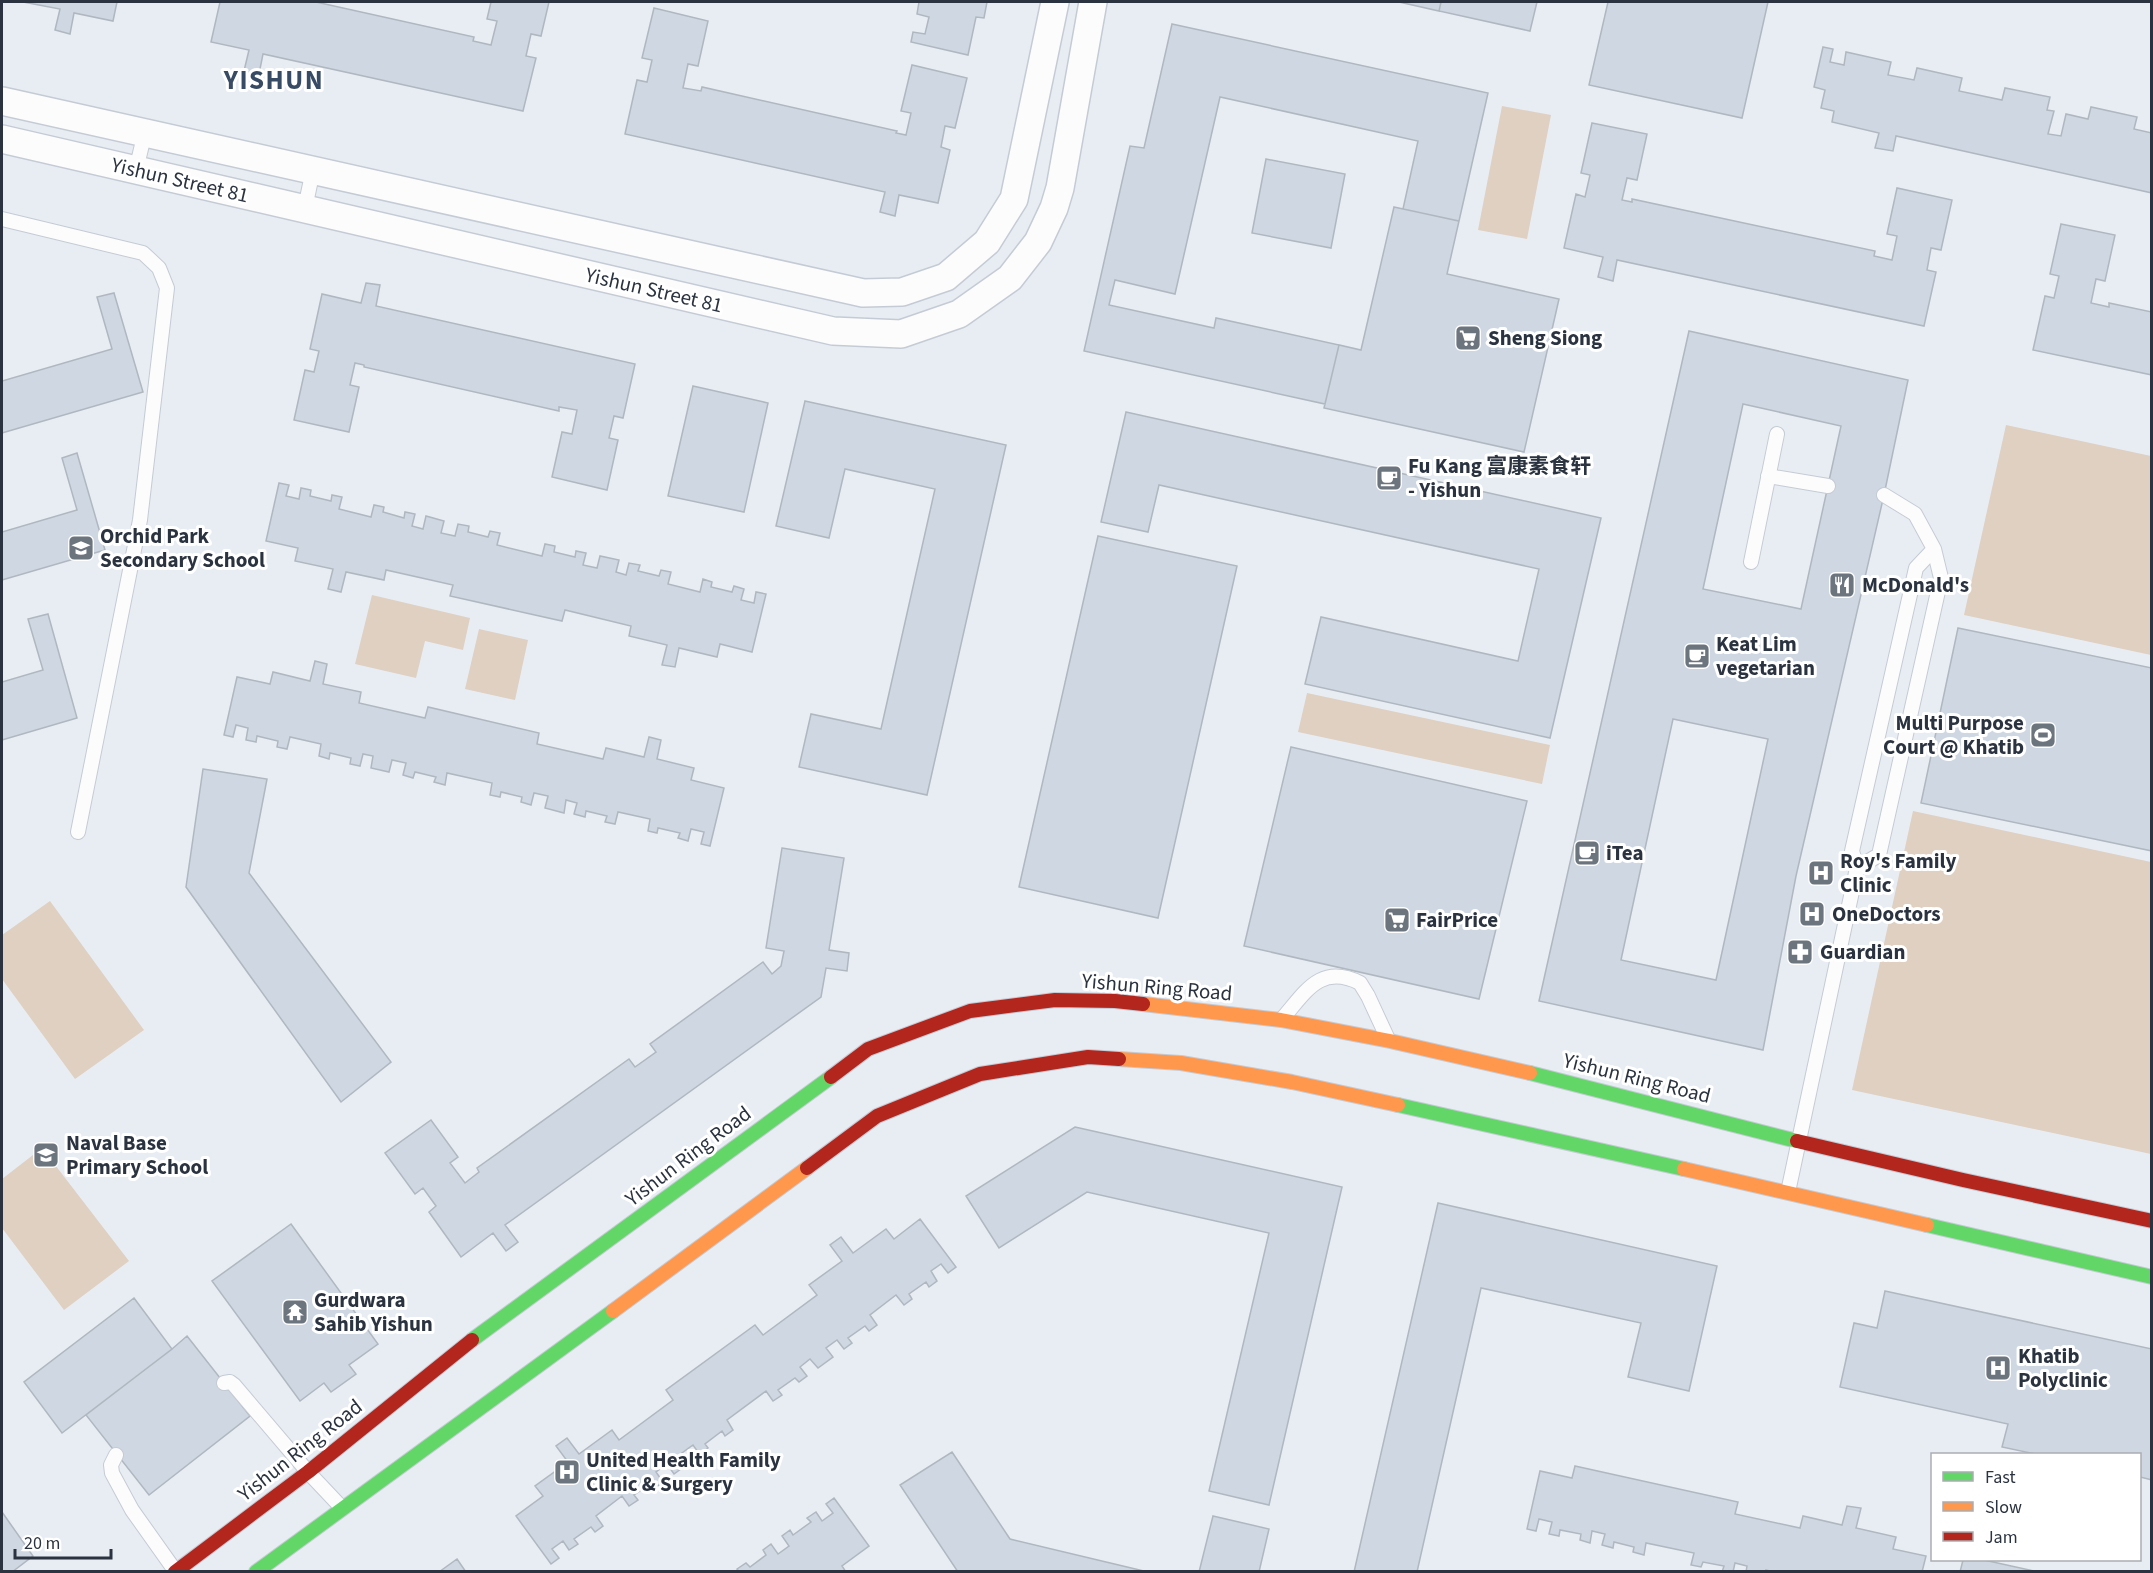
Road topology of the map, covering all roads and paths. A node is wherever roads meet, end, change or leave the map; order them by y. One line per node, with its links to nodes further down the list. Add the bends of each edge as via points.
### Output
1 (1055, 2): 7 (street, Yishun Street 81, via 1014,199 987,242 946,276 902,292 863,293)
2 (1093, 2): 8 (street, Yishun Street 81, via 1060,188 1038,242 1010,278 960,314 900,334 833,331)
3 (2, 101): 4 (street, Yishun Street 81)
4 (144, 132): 6 (lane); 7 (street, Yishun Street 81)
5 (2, 139): 6 (street, Yishun Street 81)
6 (136, 170): 8 (street, Yishun Street 81)
7 (313, 170): 8 (lane)
8 (305, 208)
9 (2, 219): 16 (lane, via 143,253 159,268 166,288 140,520)
10 (1777, 434): 11 (lane)
11 (1768, 476): 12 (lane); 15 (lane)
12 (1828, 486)
13 (1884, 495): 14 (lane, via 1915,514)
14 (1934, 549): 17 (lane, via 1916,568 1852,851); 17 (lane, via 1941,578 1879,855)
15 (1751, 562)
16 (78, 832)
17 (1857, 868): 20 (lane)
18 (1281, 1020): 19 (main road, Yishun Ring Road); 19 (lane, via 1319,981 1338,976 1360,983); 26 (main road, Yishun Ring Road, via 1115,1000 1055,1000 970,1011 868,1049 471,1341)
19 (1390, 1041): 20 (main road, Yishun Ring Road, via 1579,1084)
20 (1799, 1141): 21 (lane); 22 (main road, Yishun Ring Road)
21 (1788, 1192): 23 (main road); 27 (main road, via 1292,1082 1181,1063 1088,1057 980,1074 877,1116)
22 (2151, 1221)
23 (2151, 1277)
24 (224, 1383): 26 (lane, via 234,1385)
25 (116, 1455): 28 (lane, via 112,1473 132,1510)
26 (308, 1472): 27 (lane); 28 (main road, Yishun Ring Road)
27 (342, 1508): 29 (main road)
28 (176, 1571)
29 (256, 1572)

